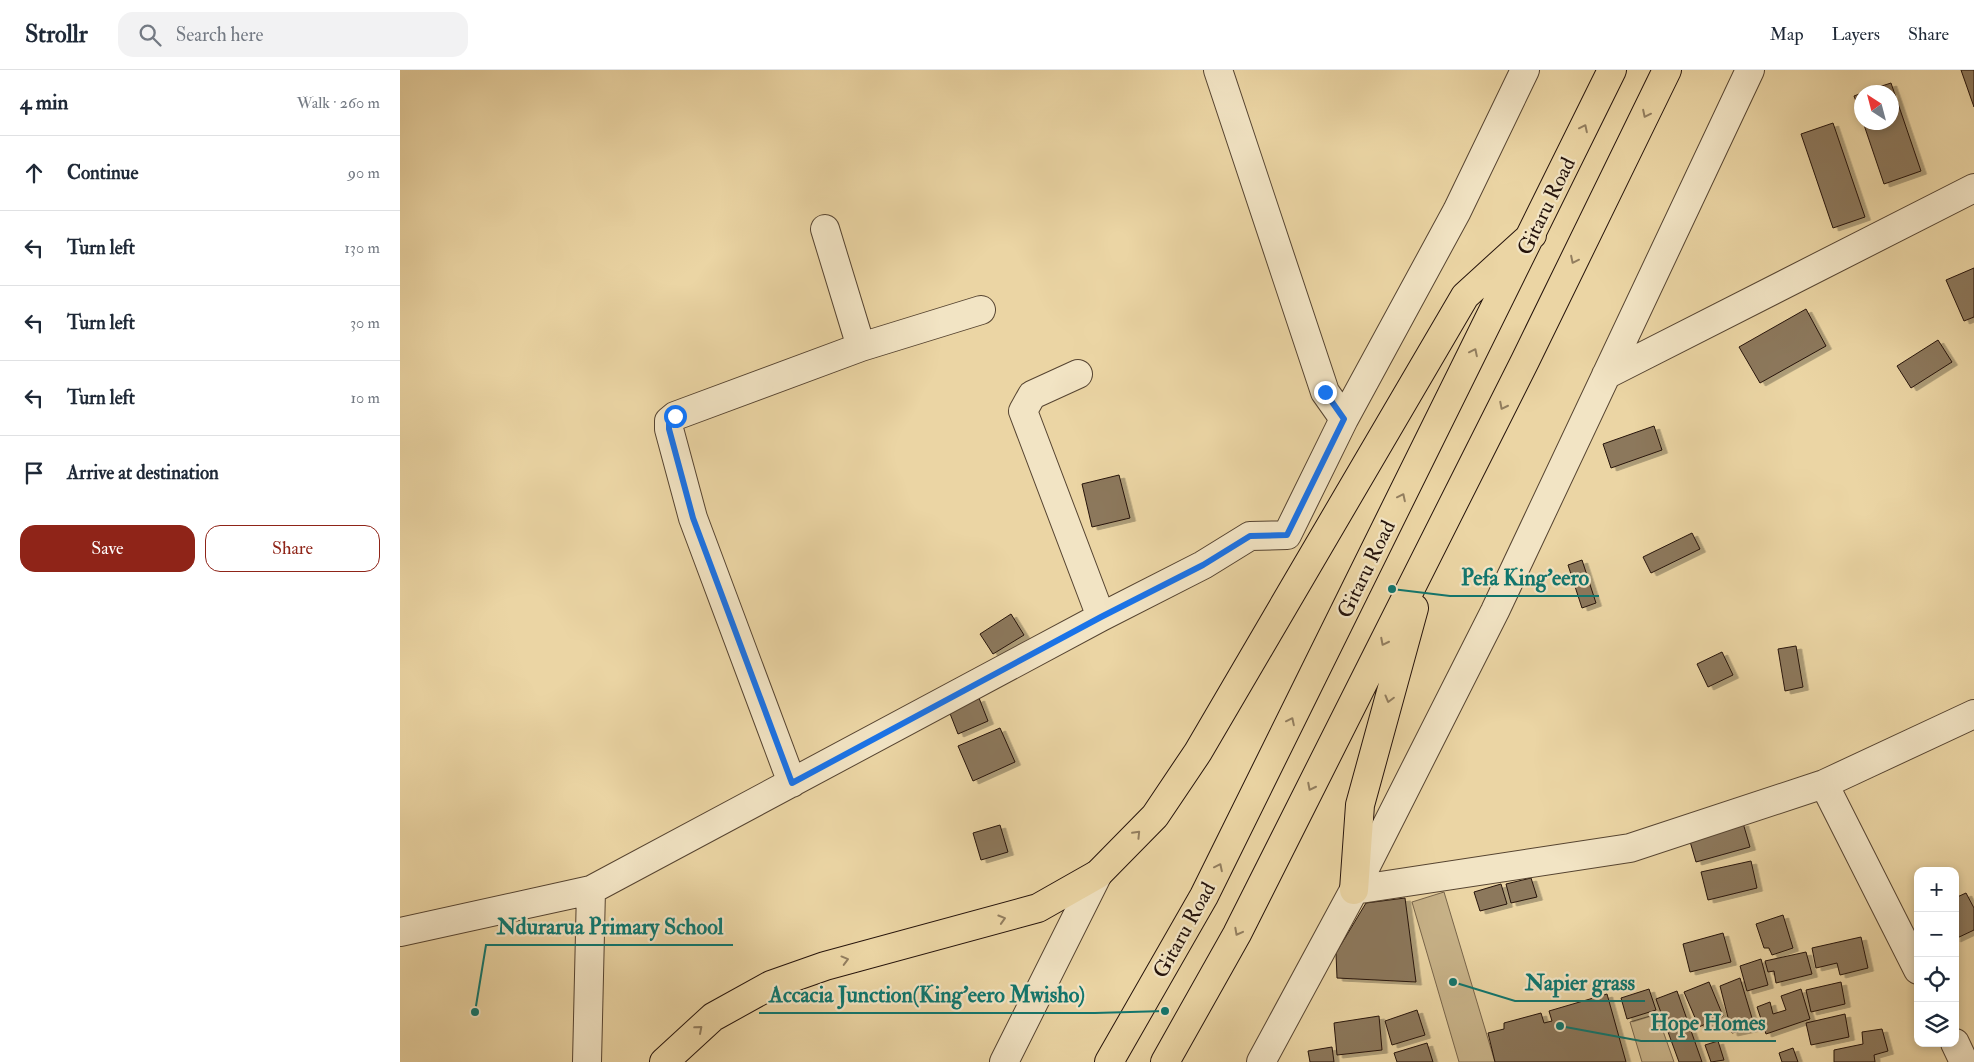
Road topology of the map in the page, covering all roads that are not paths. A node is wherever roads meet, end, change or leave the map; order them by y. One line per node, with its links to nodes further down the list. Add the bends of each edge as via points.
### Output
1 (1218, 70): 13 (street, via 1325,392)
2 (1525, 70): 13 (street, via 1457,211)
3 (1612, 70): 8 (main road, Gitaru Road, one-way to 3)
4 (1667, 70): 14 (main road, one-way to 14)
5 (1750, 70): 12 (street)
6 (1974, 188): 12 (street)
7 (825, 230): 10 (street)
8 (1532, 235): 19 (main road, one-way to 8, via 1155,816 1198,752 1465,296); 28 (main road, Gitaru Road, one-way to 8, via 1204,896)
9 (981, 310): 10 (street)
10 (861, 347): 17 (street, via 675,416 669,421 693,518)
11 (1078, 374): 15 (street, via 1032,395 1023,411)
12 (1606, 375): 21 (street, via 1495,610)
13 (1344, 419): 15 (street, via 1287,535 1250,536 1203,565)
14 (1430, 551): 21 (main road, one-way to 21, via 1360,805); 29 (main road, one-way to 29, via 1238,934)
15 (1101, 617): 17 (street)
16 (1974, 714): 18 (street)
17 (792, 783): 20 (street)
18 (1824, 784): 21 (street, via 1630,848); 23 (street)
19 (1098, 874): 26 (main road, one-way to 19, via 713,1017 771,985 825,966 1038,908); 27 (street)
20 (591, 890): 22 (street); 25 (street)
21 (1354, 890): 30 (street)
22 (400, 932)
23 (1914, 962)
24 (1957, 1047): 31 (street)
25 (587, 1062)
26 (664, 1062)
27 (1004, 1062)
28 (1109, 1062)
29 (1165, 1062)
30 (1261, 1062)
31 (1964, 1062)

